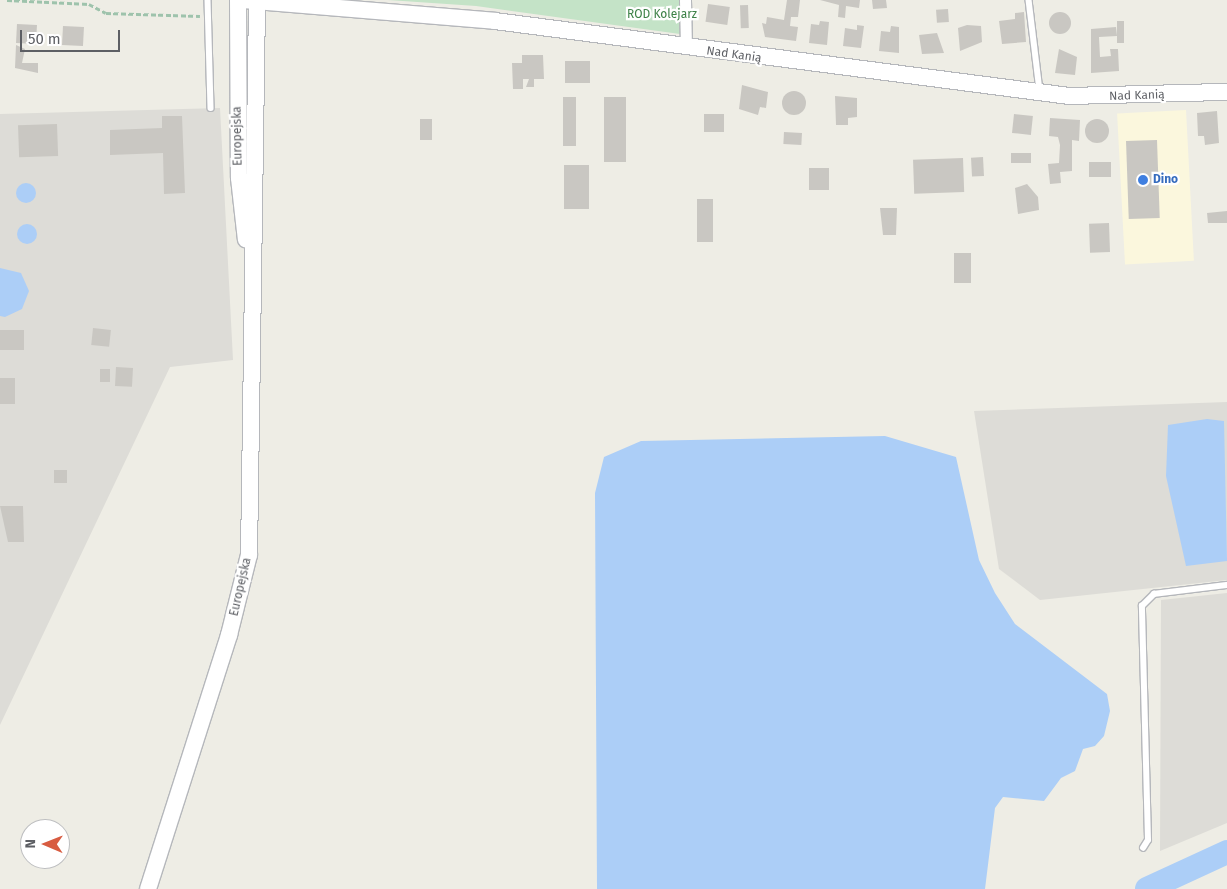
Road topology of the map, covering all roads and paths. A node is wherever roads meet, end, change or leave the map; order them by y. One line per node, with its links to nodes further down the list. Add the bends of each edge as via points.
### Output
1 (7, 0): 7 (path, via 89,4 106,13)
2 (208, 0): 7 (lane)
3 (238, 0): 12 (street, Europejska, via 239,178)
4 (252, 0): 8 (street, Nad Kanią, via 495,21); 12 (street, Europejska, via 255,213)
5 (685, 0): 8 (street)
6 (1029, 0): 10 (lane)
7 (209, 16): 11 (lane)
8 (686, 48): 10 (street, Nad Kanią)
9 (1227, 92): 10 (street, Nad Kanią, via 1118,97)
10 (1040, 93)
11 (211, 108)
12 (249, 272): 15 (street, Europejska, via 249,555 229,634)
13 (1227, 585): 14 (lane, via 1154,594 1142,606 1148,840)
14 (1143, 848)
15 (148, 889)

